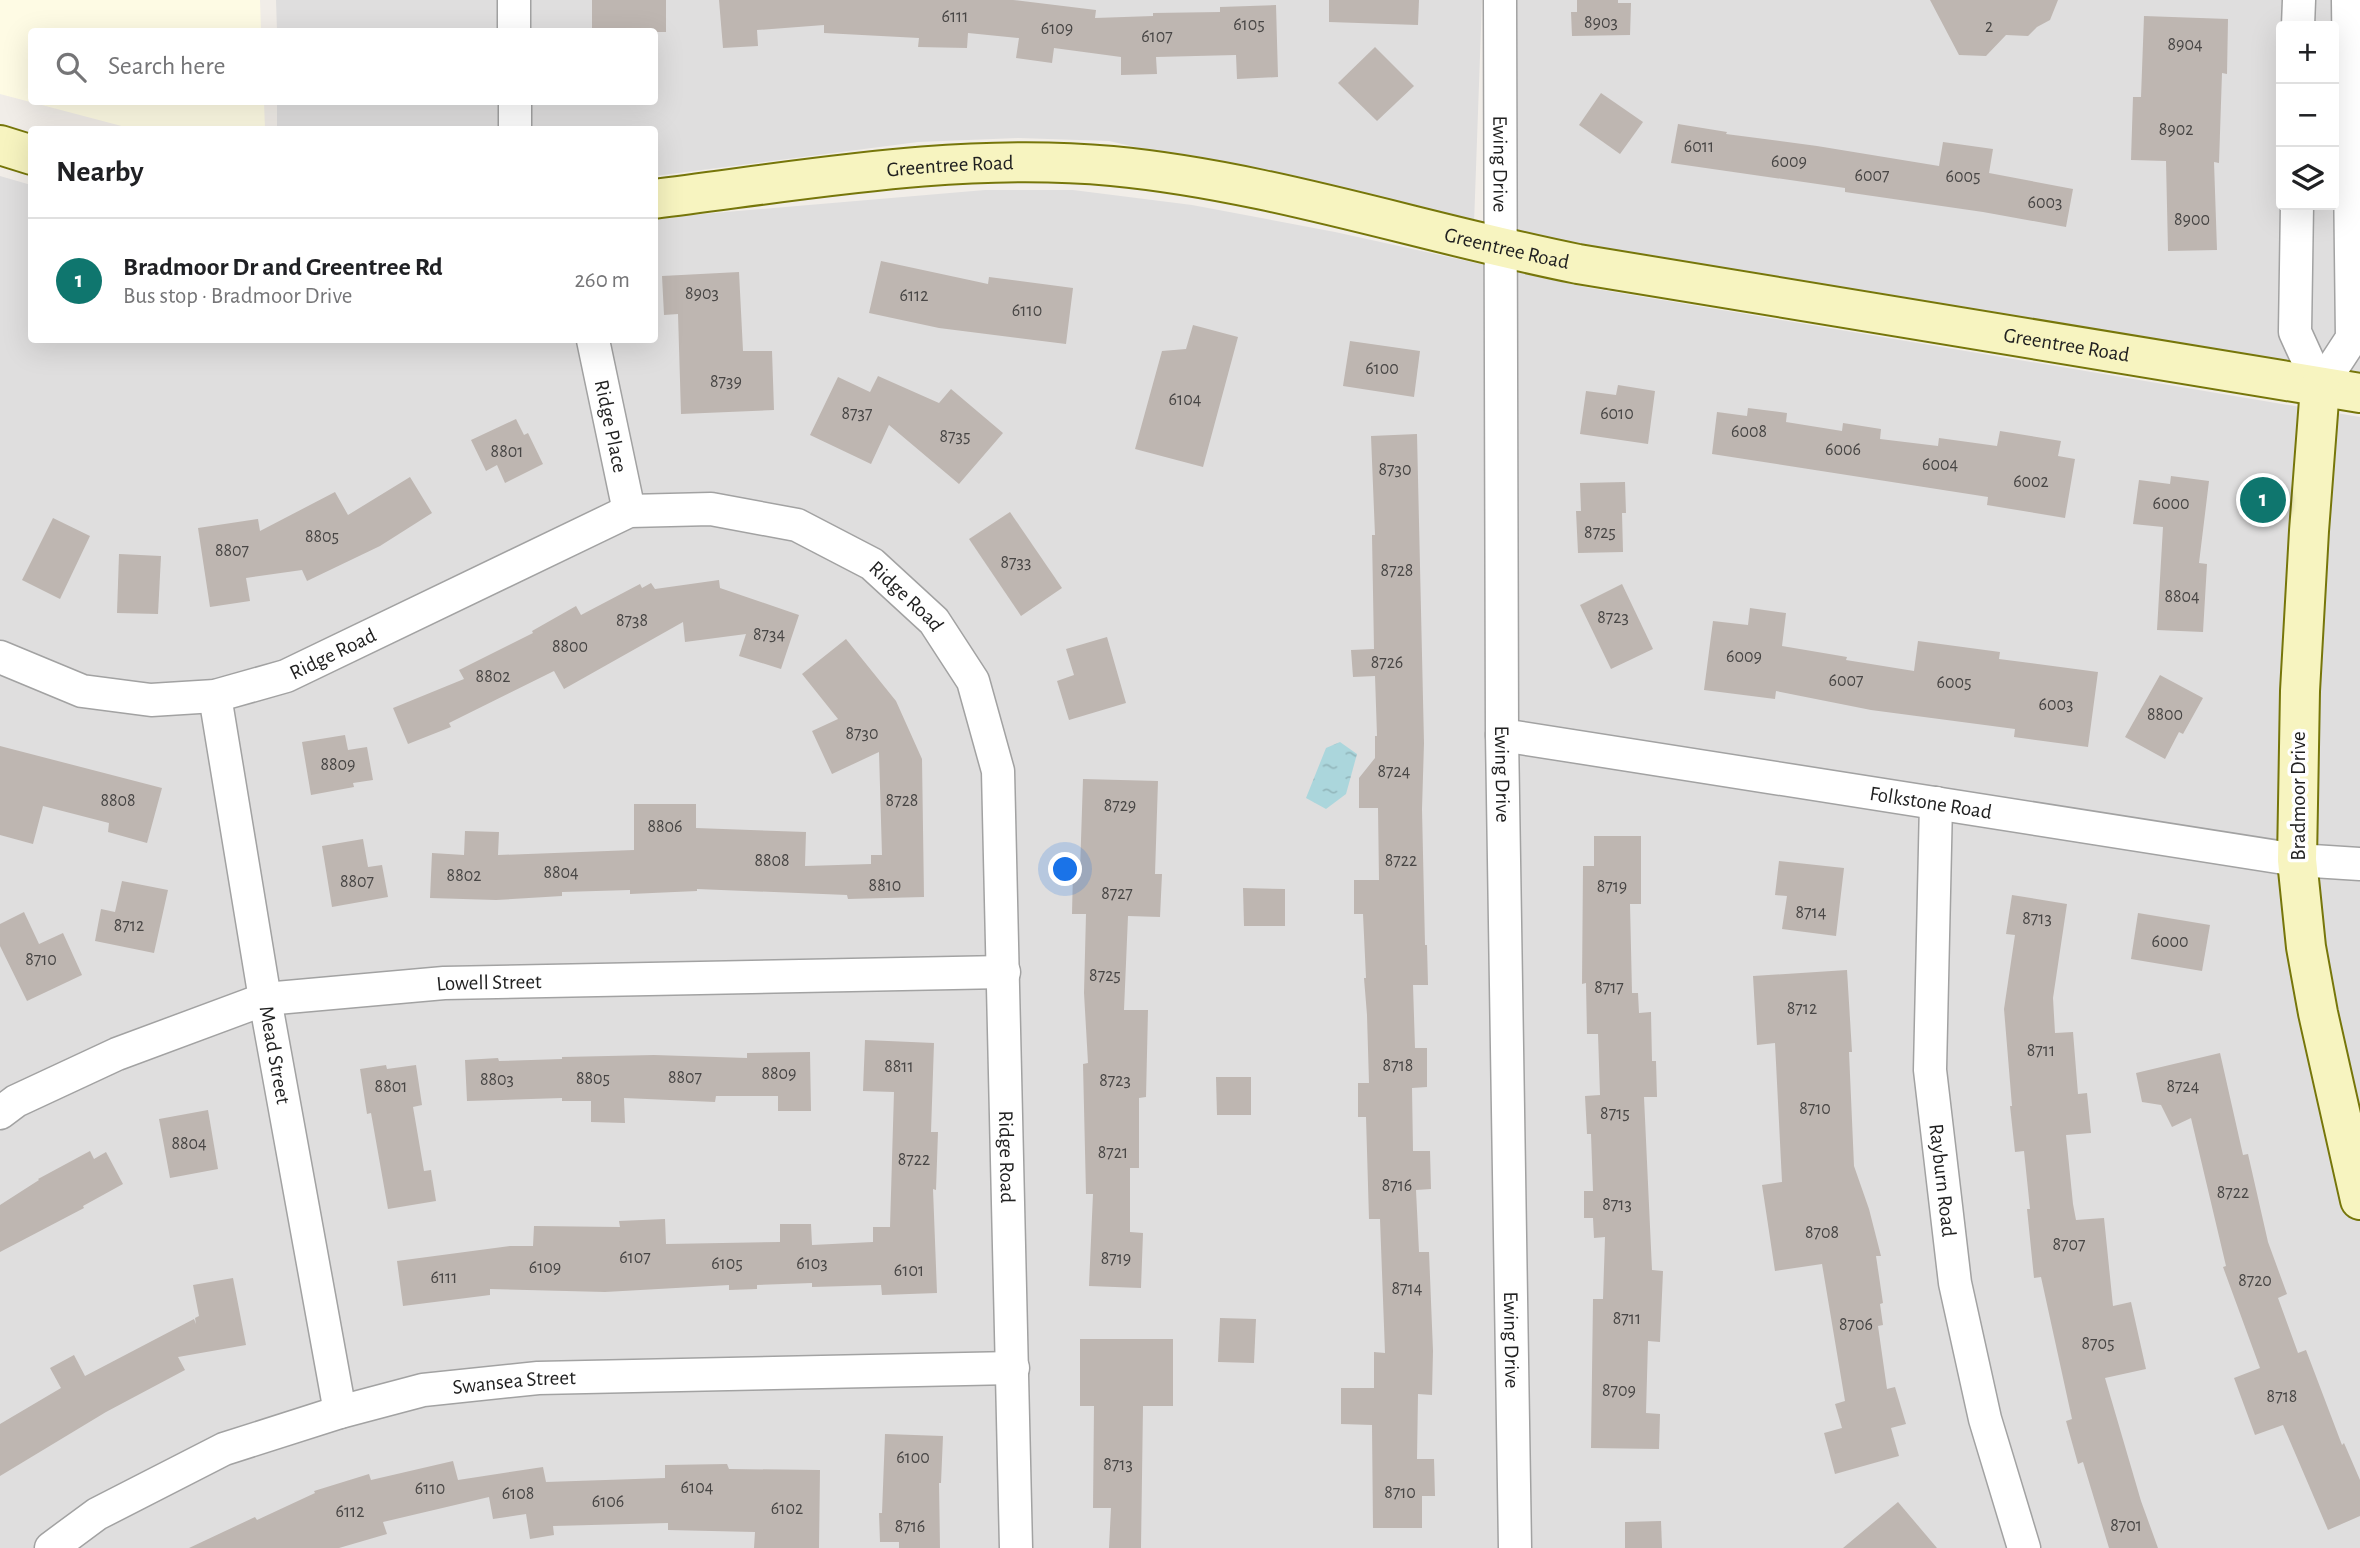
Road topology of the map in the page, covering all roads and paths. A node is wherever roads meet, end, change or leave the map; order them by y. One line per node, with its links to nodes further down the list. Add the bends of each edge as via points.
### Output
1 (514, 0): 6 (street)
2 (1500, 0): 13 (street, Ewing Drive)
3 (2299, 0): 5 (street)
4 (2348, 0): 15 (street, Bradmoor Drive, via 2353,338)
5 (2298, 21)
6 (514, 28)
7 (515, 105): 8 (street)
8 (515, 126)
9 (0, 145): 10 (street)
10 (28, 154)
11 (658, 198): 13 (street, Greentree Road, via 905,167 1034,162 1110,166 1230,183)
12 (2297, 210): 15 (street, Bradmoor Drive, via 2295,332)
13 (1500, 249): 15 (street, Greentree Road); 20 (street, Ewing Drive)
14 (594, 343): 17 (street, Ridge Place)
15 (2320, 387): 16 (street, Greentree Road); 22 (street, Bradmoor Drive, via 2300,691)
16 (2360, 393)
17 (629, 511): 19 (street, Ridge Road, via 286,676); 24 (street, Ridge Road, via 711,509 797,524 872,564 934,621 973,681 999,771)
18 (0, 657): 19 (street, Ridge Road, via 82,691 151,700)
19 (215, 696): 25 (street, Mead Street)
20 (1502, 735): 21 (street, Folkstone Road); 32 (street, Ewing Drive)
21 (1936, 803): 22 (street, Folkstone Road); 33 (street, Rayburn Road, via 1930,1070 1948,1230 1985,1419)
22 (2297, 860): 23 (street, Folkstone Road); 27 (street, Bradmoor Drive, via 2315,1000)
23 (2360, 864)
24 (1004, 972): 25 (street, Lowell Street, via 444,983); 28 (street, Ridge Road)
25 (265, 999): 26 (street, Lowell Street, via 117,1054 16,1101); 29 (street, Mead Street)
26 (0, 1113)
27 (2360, 1200)
28 (1013, 1368): 29 (street, Swansea Street, via 538,1378 423,1390); 31 (street, Ridge Road)
29 (340, 1412): 30 (street, Swansea Street, via 224,1448 97,1514)
30 (51, 1548)
31 (1016, 1548)
32 (1515, 1548)
33 (2024, 1548)

